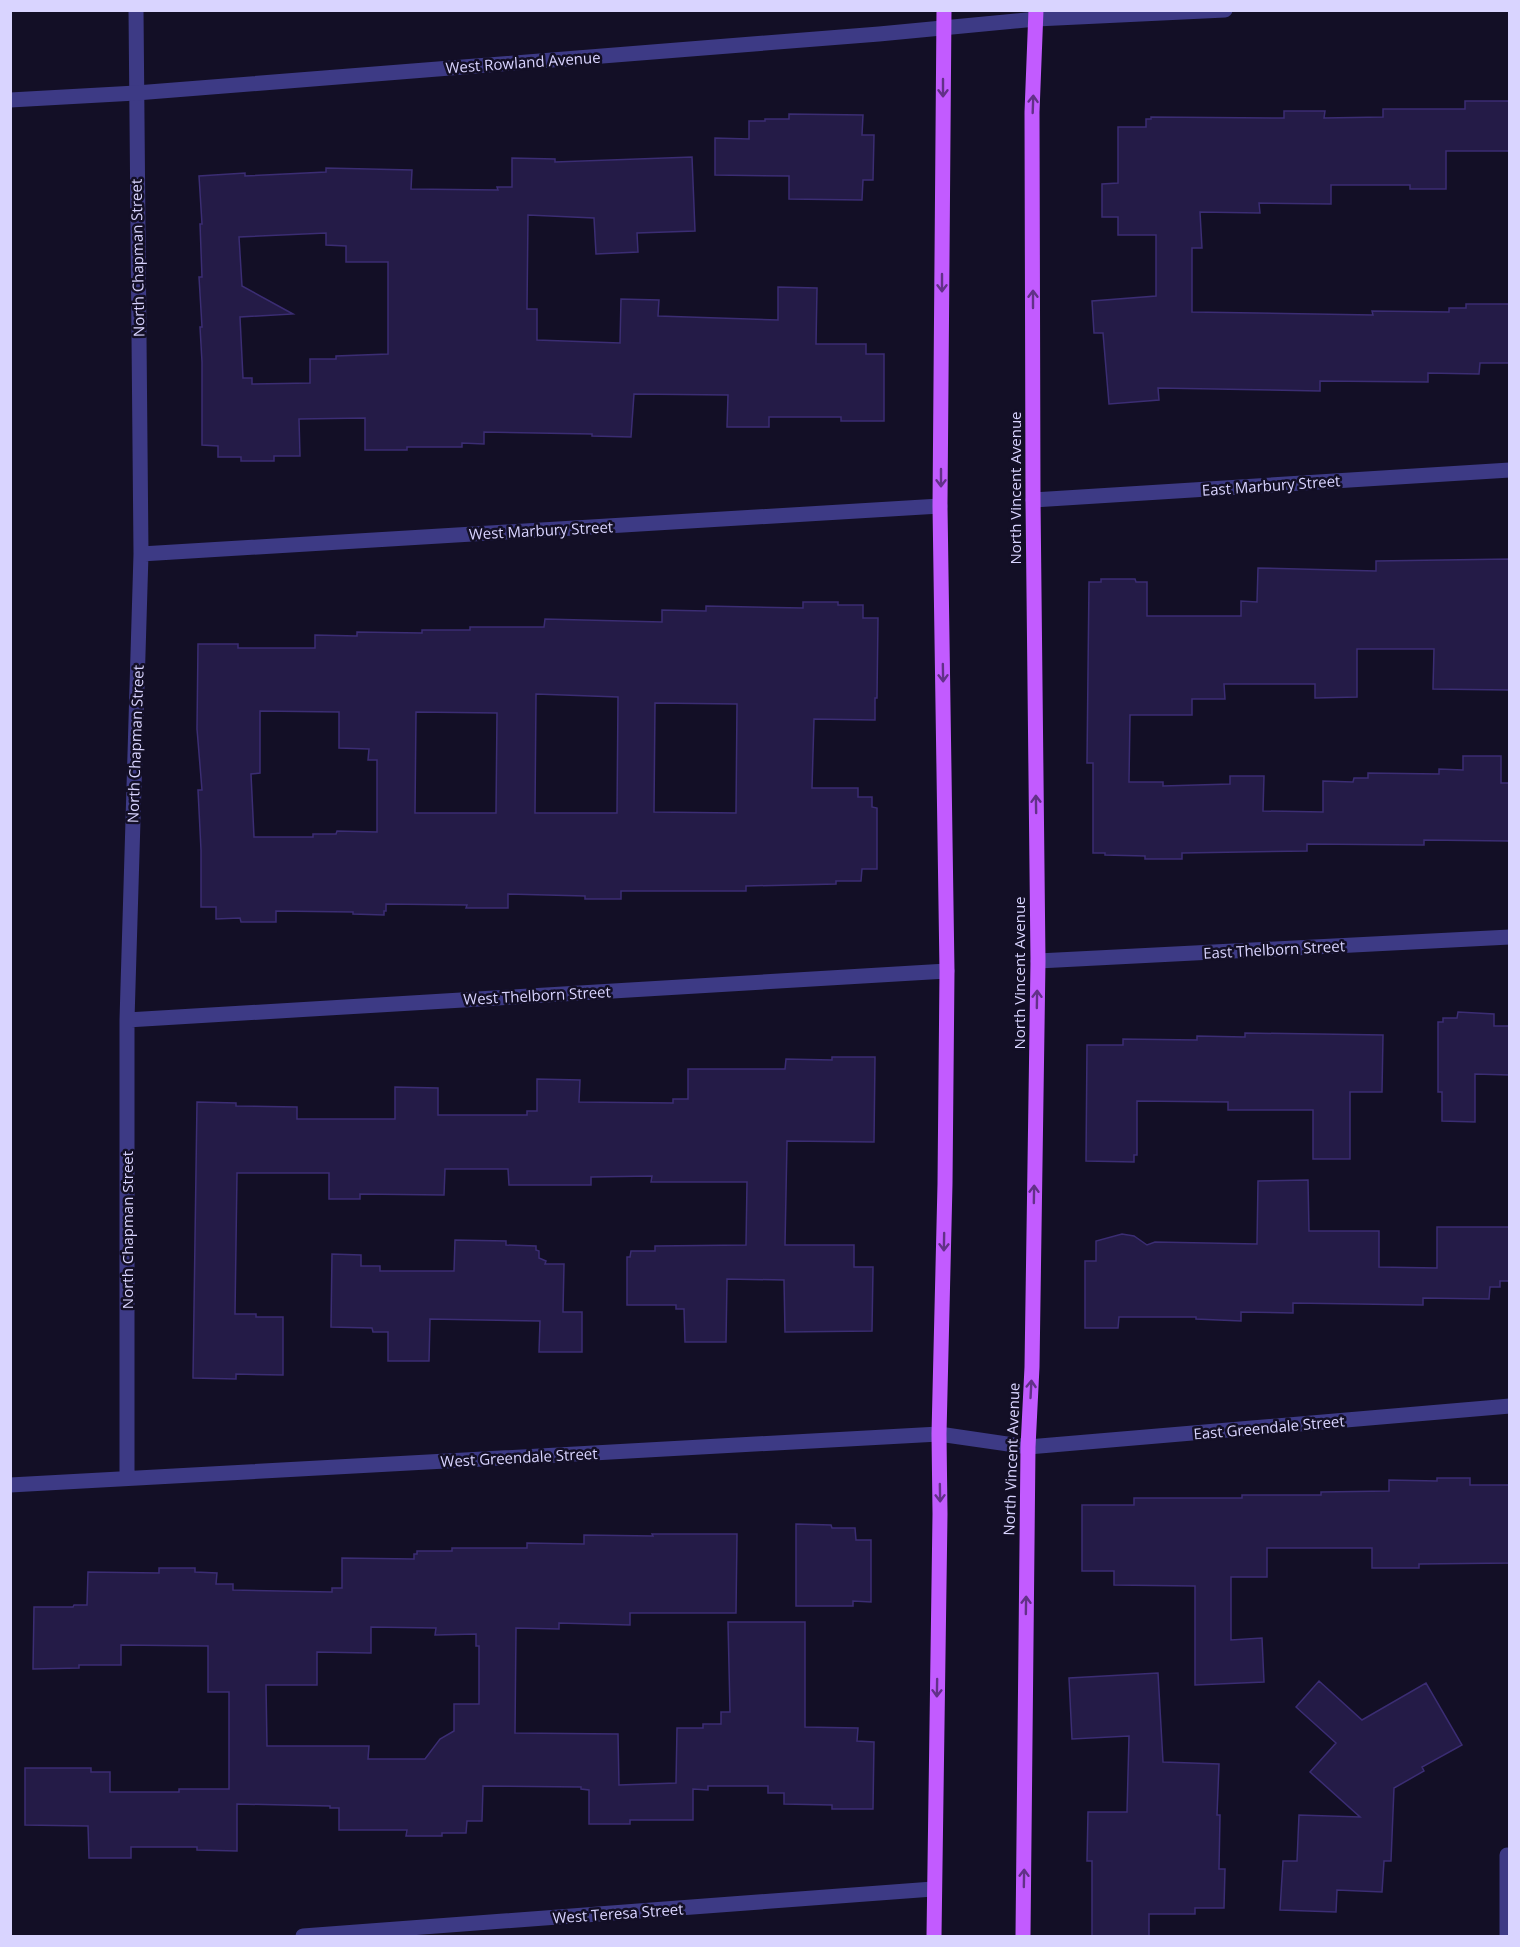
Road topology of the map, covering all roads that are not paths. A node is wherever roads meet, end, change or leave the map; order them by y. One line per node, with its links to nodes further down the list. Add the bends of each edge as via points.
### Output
1 (136, 10): 6 (street, North Chapman Street)
2 (944, 10): 5 (main road)
3 (1224, 10): 4 (street, West Rowland Avenue)
4 (1036, 15): 5 (street, West Rowland Avenue); 9 (main road, North Vincent Avenue, one-way to 4, via 1032,112)
5 (944, 29): 6 (street, West Rowland Avenue); 10 (main road, one-way to 10)
6 (136, 93): 7 (street, West Rowland Avenue); 11 (street, North Chapman Street)
7 (10, 100)
8 (1509, 470): 9 (street, East Marbury Street)
9 (1033, 500): 13 (main road, North Vincent Avenue, one-way to 9)
10 (940, 506): 11 (street, West Marbury Street); 14 (main road, one-way to 14)
11 (141, 554): 15 (street, North Chapman Street)
12 (1509, 937): 13 (street, East Thelborn Street)
13 (1038, 961): 18 (main road, North Vincent Avenue, one-way to 13)
14 (947, 971): 15 (street, West Thelborn Street); 17 (main road, one-way to 17)
15 (127, 1020): 19 (street, North Chapman Street)
16 (1509, 1406): 18 (street, East Greendale Street)
17 (939, 1434): 18 (street, West Greendale Street); 19 (street, West Greendale Street); 22 (main road, one-way to 22)
18 (1028, 1447): 25 (main road, North Vincent Avenue, one-way to 18)
19 (127, 1478): 20 (street, West Greendale Street)
20 (10, 1485)
21 (1507, 1855): 26 (street)
22 (933, 1890): 23 (street, West Teresa Street); 24 (main road)
23 (303, 1936)
24 (934, 1936)
25 (1023, 1936)
26 (1507, 1936)

